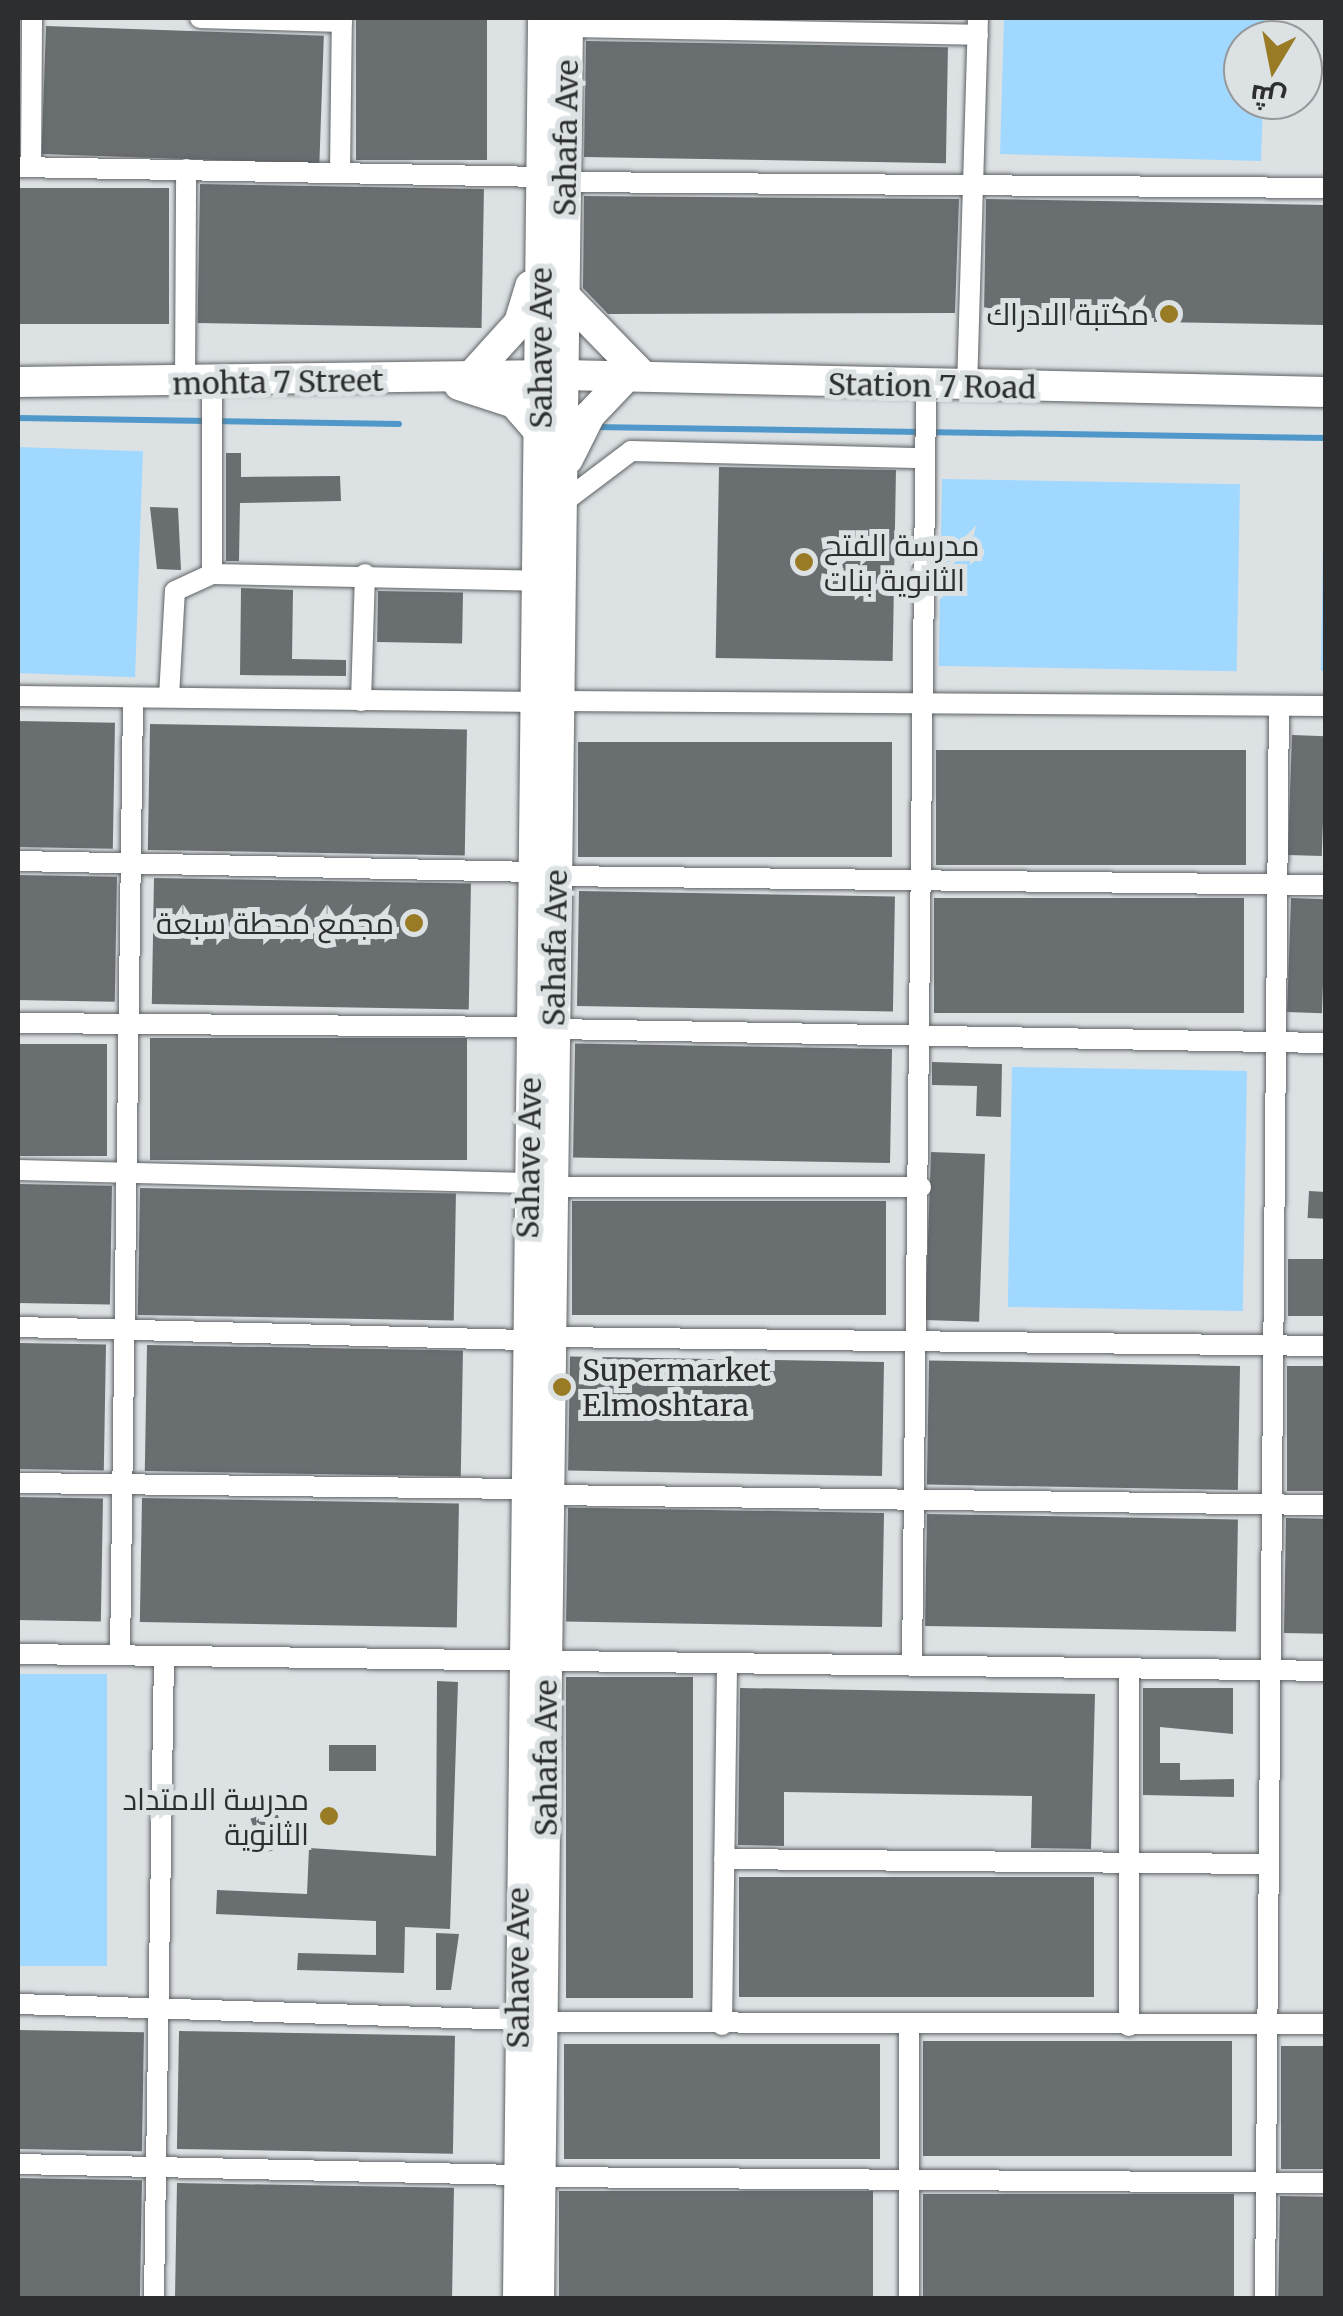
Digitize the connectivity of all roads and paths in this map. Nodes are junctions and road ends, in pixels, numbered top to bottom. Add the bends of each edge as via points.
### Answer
1 (32, 18) edge
2 (200, 18) edge
3 (342, 20) edge
4 (560, 21) edge
5 (978, 26) edge
6 (24, 167) edge
7 (186, 169) junction
8 (340, 172) junction
9 (553, 180) junction
10 (969, 184) junction
11 (1326, 188) edge
12 (540, 214) junction
13 (564, 294) junction
14 (551, 375) junction
15 (471, 376) junction
16 (635, 376) junction
17 (432, 377) junction
18 (18, 382) edge
19 (198, 384) junction
20 (926, 387) junction
21 (968, 388) junction
22 (1326, 392) edge
23 (541, 434) junction
24 (925, 458) junction
25 (564, 466) junction
26 (565, 500) junction
27 (540, 524) junction
28 (212, 574) junction
29 (365, 574) junction
30 (539, 581) junction
31 (18, 696) edge
32 (169, 697) junction
33 (132, 698) junction
34 (361, 701) junction
35 (548, 701) junction
36 (925, 702) junction
37 (1279, 706) junction
38 (1326, 706) edge
39 (18, 861) edge
40 (130, 862) junction
41 (544, 874) junction
42 (924, 880) junction
43 (1279, 885) junction
44 (1326, 885) edge
45 (18, 1023) edge
46 (128, 1026) junction
47 (543, 1028) junction
48 (922, 1034) junction
49 (1274, 1042) junction
50 (1326, 1043) edge
51 (18, 1170) edge
52 (126, 1172) junction
53 (539, 1185) junction
54 (921, 1187) junction
55 (18, 1327) edge
56 (124, 1328) junction
57 (537, 1339) junction
58 (920, 1341) junction
59 (1276, 1345) junction
60 (1326, 1346) edge
61 (18, 1482) edge
62 (122, 1483) junction
63 (536, 1492) junction
64 (917, 1498) junction
65 (1274, 1505) junction
66 (1326, 1505) edge
67 (18, 1654) edge
68 (120, 1655) junction
69 (164, 1656) junction
70 (533, 1661) junction
71 (727, 1665) junction
72 (912, 1666) junction
73 (1272, 1669) junction
74 (1129, 1670) junction
75 (1326, 1671) edge
76 (724, 1859) junction
77 (1128, 1864) junction
78 (1269, 1864) junction
79 (18, 2004) edge
80 (159, 2006) junction
81 (531, 2021) junction
82 (1267, 2023) junction
83 (722, 2024) junction
84 (1326, 2024) edge
85 (1129, 2026) junction
86 (910, 2028) junction
87 (18, 2164) edge
88 (158, 2167) junction
89 (531, 2176) junction
90 (908, 2180) junction
91 (1266, 2182) junction
92 (1326, 2183) edge
93 (154, 2298) edge
94 (518, 2298) edge
95 (540, 2298) edge
96 (908, 2298) edge
97 (1265, 2298) edge

1 - 6 street
2 - 3 street
3 - 8 street
4 - 5 street
4 - 9 main road, Sahave Ave
5 - 10 street
6 - 7 street
7 - 8 street
7 - 19 street
8 - 9 street
9 - 10 street
9 - 12 main road, Sahave Ave
9 - 13 main road, Sahafa Ave
10 - 11 street
10 - 21 street
12 - 14 main road, Sahave Ave
12 - 15 main road via 526,310
13 - 14 main road, Sahafa Ave
13 - 16 main road
14 - 15 main road, mohta 7 Street
14 - 16 main road, Station 7 Road
14 - 23 main road, Sahave Ave
14 - 25 main road, Sahafa Ave
15 - 17 main road, mohta 7 Street
16 - 20 main road, Station 7 Road
16 - 25 main road via 590,415
17 - 19 main road, mohta 7 Street
17 - 23 main road via 514,403
18 - 19 main road, mohta 7 Street
19 - 28 street
20 - 21 main road, Station 7 Road
20 - 24 street
21 - 22 main road, Station 7 Road
23 - 27 main road, Sahave Ave
24 - 26 street via 631,451
24 - 36 street
25 - 26 main road, Sahafa Ave
26 - 27 street
26 - 35 main road, Sahafa Ave
27 - 30 main road, Sahave Ave
28 - 29 street
28 - 32 street via 175,591
29 - 30 street
29 - 34 street
30 - 35 main road, Sahave Ave
31 - 33 street
32 - 33 street
32 - 34 street
33 - 40 street
34 - 35 street
35 - 36 street
35 - 41 main road, Sahave Ave
36 - 37 street
36 - 42 street
37 - 38 street
37 - 43 street
39 - 40 street
40 - 41 street
40 - 46 street
41 - 42 street
41 - 47 main road, Sahave Ave
42 - 43 street
42 - 48 street
43 - 44 street
43 - 49 street
45 - 46 street
46 - 47 street
46 - 52 street
47 - 48 street
47 - 53 main road, Sahave Ave
48 - 49 street
48 - 54 street
49 - 50 street
49 - 59 street
51 - 52 street
52 - 53 street
52 - 56 street
53 - 54 street
53 - 57 main road, Sahave Ave
54 - 58 street
55 - 56 street
56 - 57 street
56 - 62 street
57 - 58 street
57 - 63 main road, Sahave Ave
58 - 59 street
58 - 64 street
59 - 60 street
59 - 65 street
61 - 62 street
62 - 63 street
62 - 68 street
63 - 64 street
63 - 70 main road, Sahave Ave
64 - 65 street
64 - 72 street
65 - 66 street
65 - 73 street
67 - 68 street
68 - 69 street
69 - 70 street
69 - 80 street
70 - 71 street
70 - 81 main road, Sahave Ave
71 - 72 street
71 - 76 street
72 - 74 street
73 - 74 street
73 - 75 street
73 - 78 street
74 - 77 street
76 - 77 street
76 - 83 street
77 - 78 street
77 - 85 street
78 - 82 street
79 - 80 street
80 - 81 street
80 - 88 street
81 - 83 street
81 - 89 main road, Sahave Ave
82 - 84 street
82 - 85 street
82 - 91 street
83 - 86 street
85 - 86 street
86 - 90 street
87 - 88 street
88 - 89 street
88 - 93 street
89 - 90 street
89 - 94 main road, Sahave Ave
89 - 95 main road
90 - 91 street
90 - 96 street
91 - 92 street
91 - 97 street

